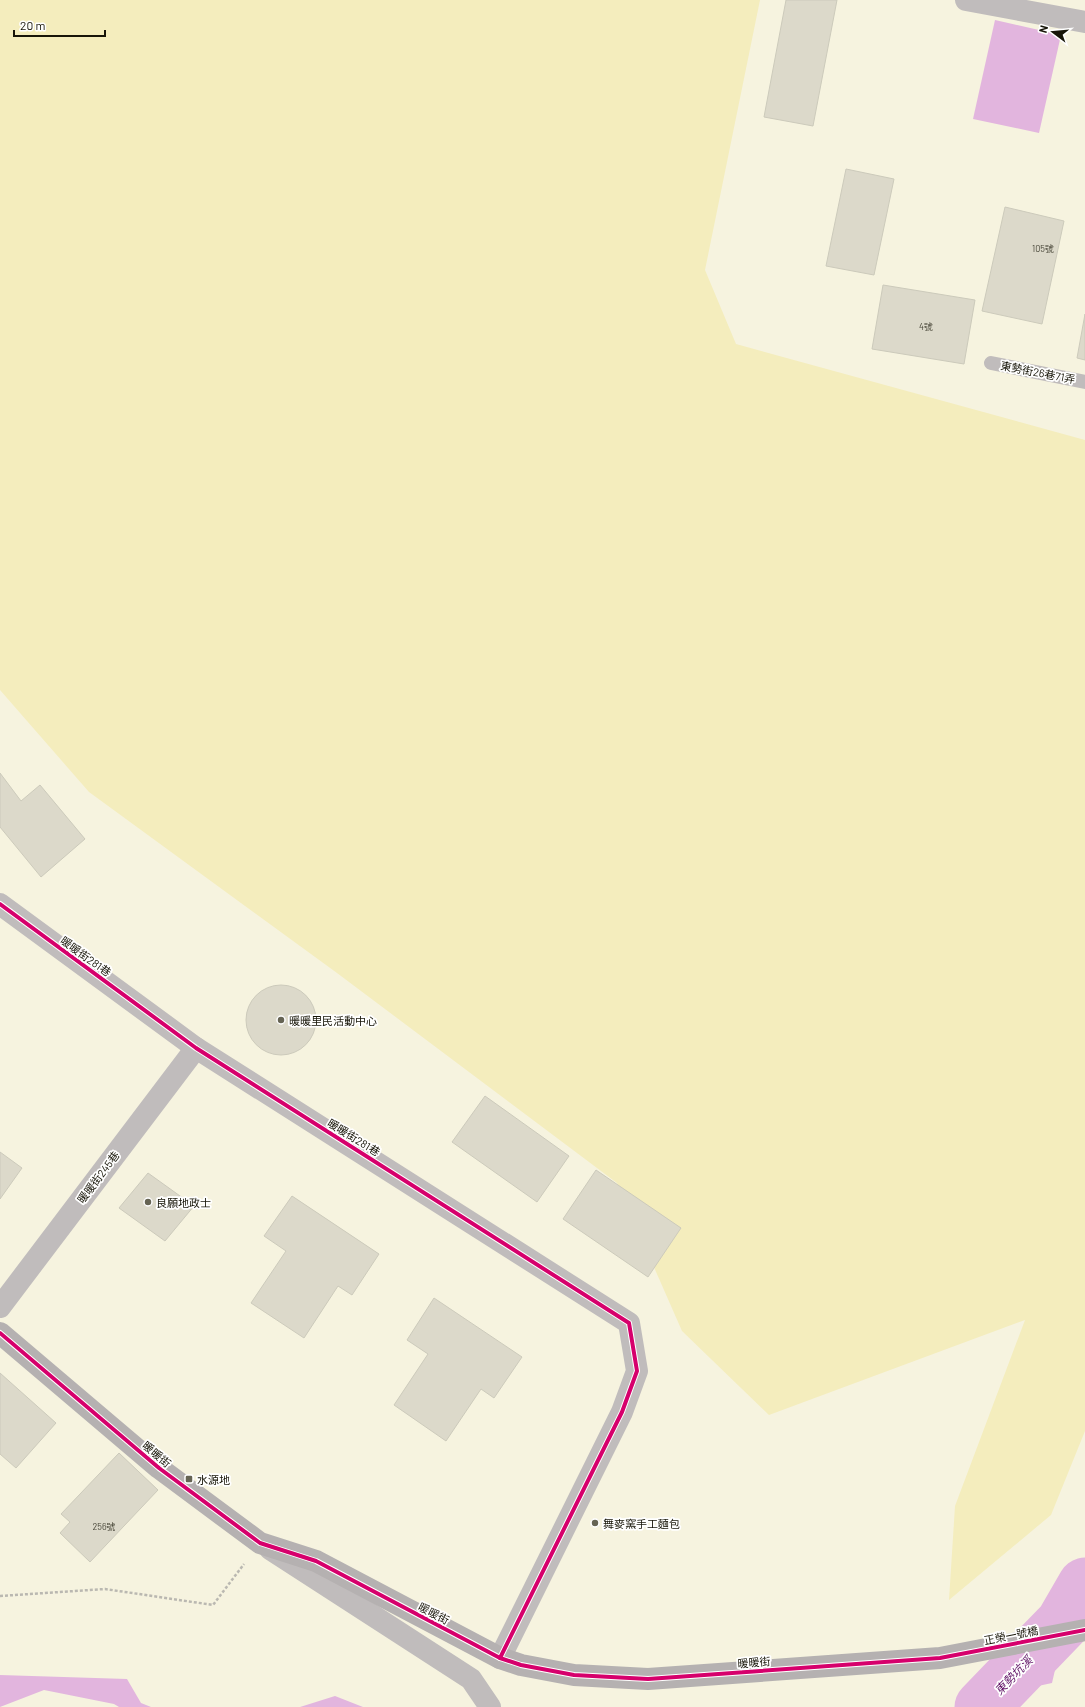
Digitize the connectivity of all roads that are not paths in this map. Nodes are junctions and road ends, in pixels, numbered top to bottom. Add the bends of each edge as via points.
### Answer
1 (966, 0) edge
2 (1085, 22) edge
3 (991, 363) dead end
4 (1085, 382) edge
5 (0, 904) edge
6 (196, 1048) junction
7 (0, 1307) edge
8 (0, 1333) edge
9 (260, 1543) junction
10 (1085, 1630) edge
11 (500, 1658) junction
12 (940, 1658) joint
13 (490, 1707) edge

1 - 2 street
3 - 4 lane, 東勢街26巷71弄
5 - 6 street, 暖暖街281巷
6 - 7 street, 暖暖街245巷
6 - 11 street, 暖暖街281巷 via 629,1323 637,1371 622,1412
8 - 9 street, 暖暖街 via 159,1468
9 - 11 street, 暖暖街 via 316,1561
9 - 13 street via 471,1679
10 - 12 street, 正榮一號橋
11 - 12 street, 暖暖街 via 521,1665 574,1675 648,1679

